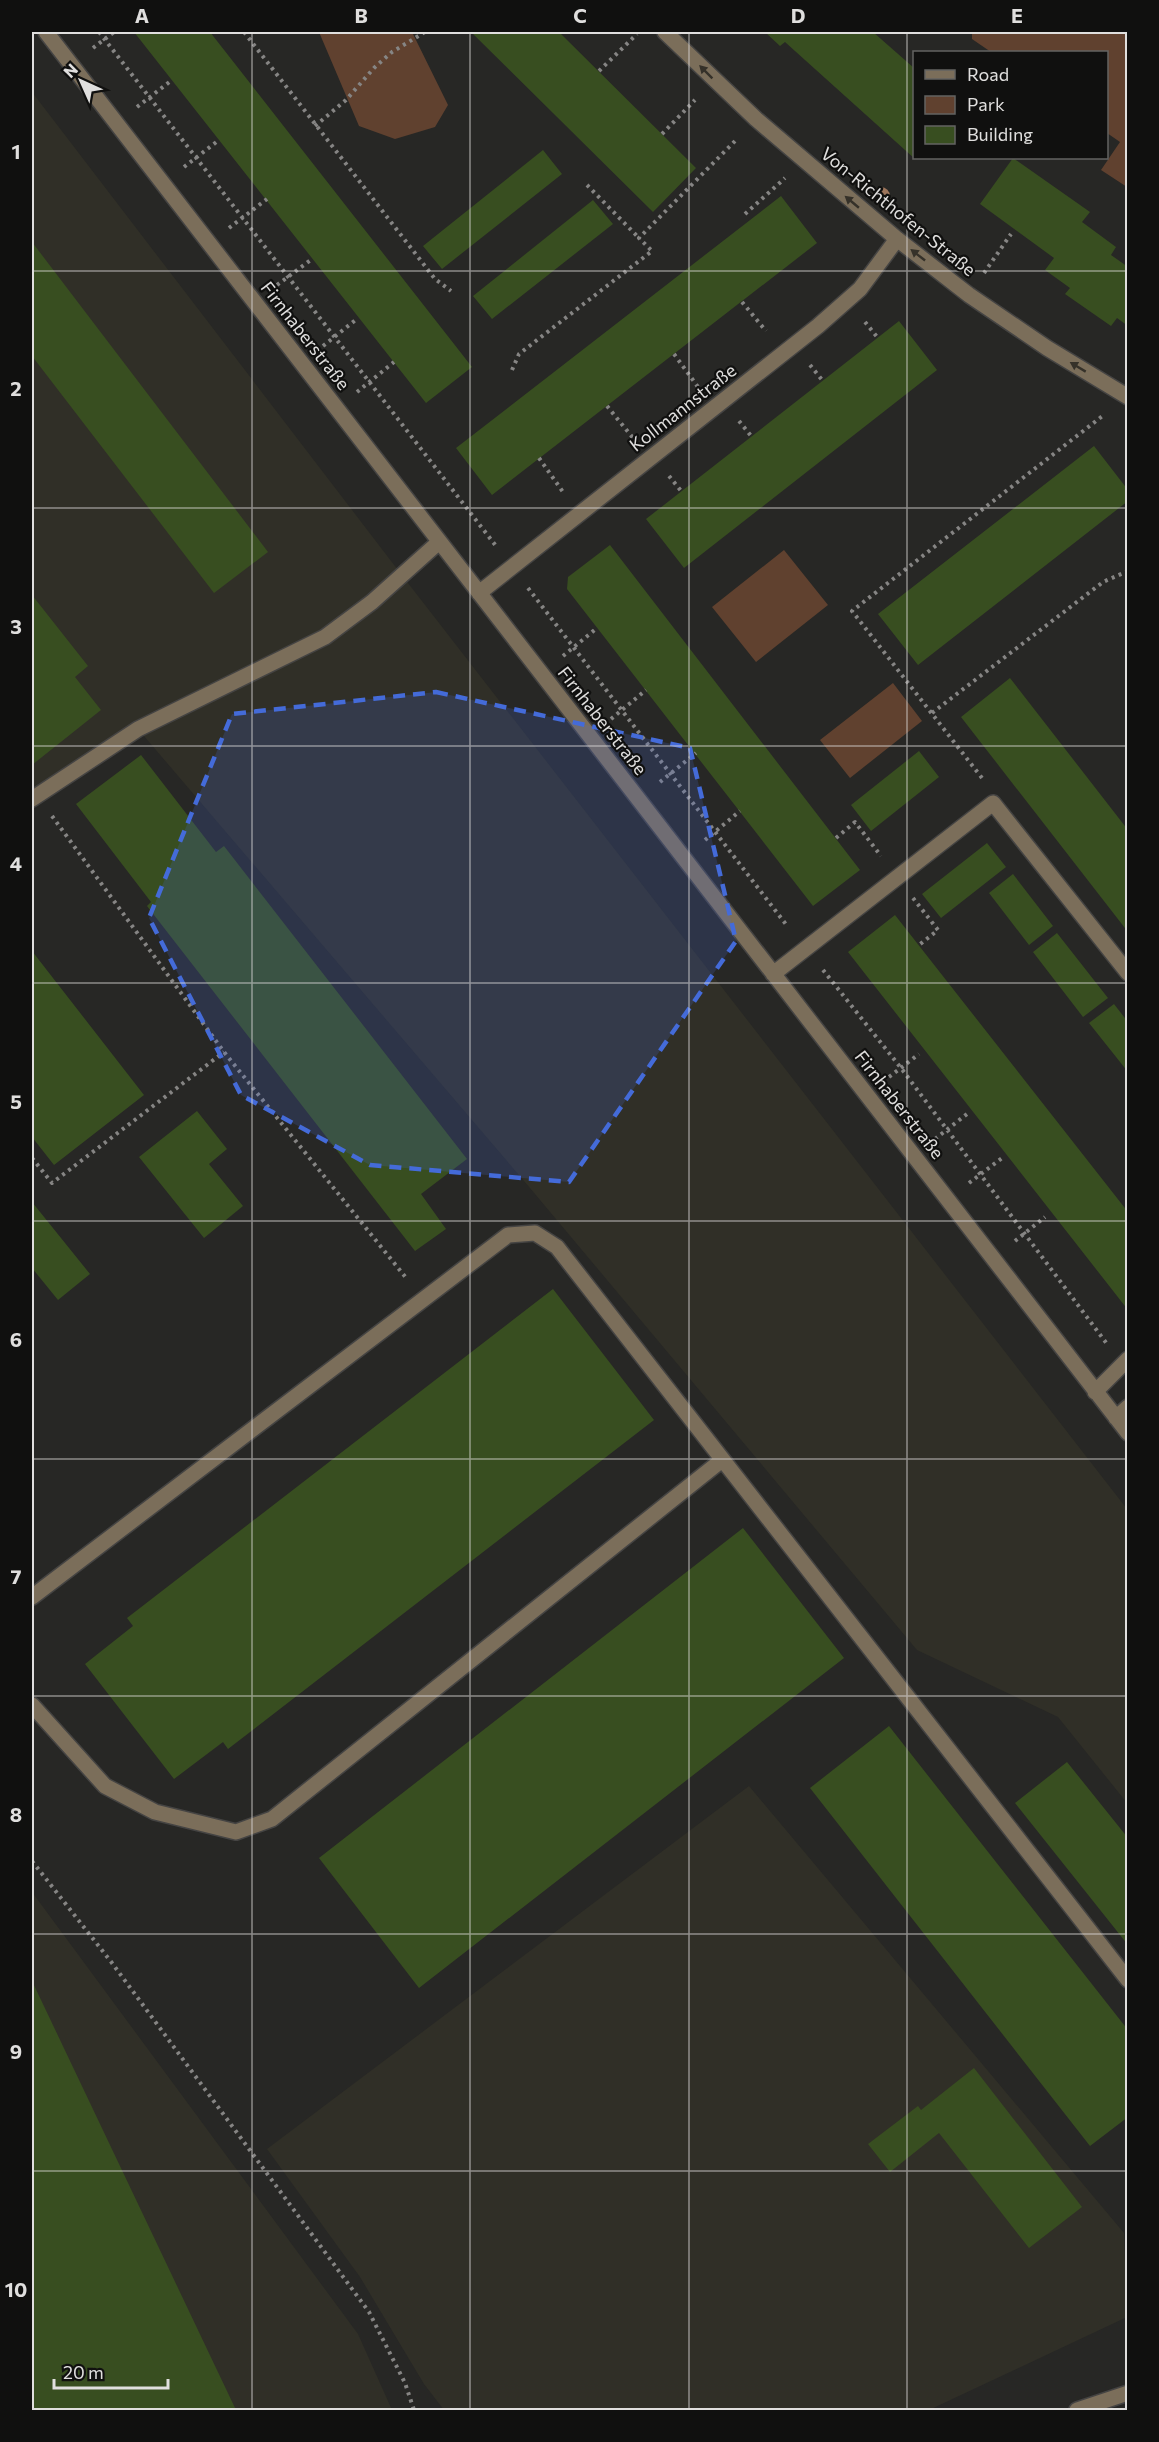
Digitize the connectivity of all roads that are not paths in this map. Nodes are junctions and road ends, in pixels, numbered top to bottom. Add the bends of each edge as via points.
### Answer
1 (46, 32) edge
2 (665, 32) edge
3 (897, 239) junction
4 (1127, 397) edge
5 (439, 542) junction
6 (479, 593) junction
7 (34, 797) edge
8 (1128, 973) edge
9 (773, 974) junction
10 (1125, 1361) edge
11 (1095, 1392) junction
12 (1128, 1407) edge
13 (1116, 1418) junction
14 (1128, 1433) edge
15 (722, 1460) junction
16 (32, 1597) edge
17 (32, 1705) edge
18 (1128, 1980) edge
19 (1128, 2393) edge
20 (1077, 2410) edge

1 - 5 street, Firnhaberstraße
3 -> 2 street, Von-Richthofen-Straße via 803,161
4 -> 3 street, Von-Richthofen-Straße via 969,295
3 - 6 street, Kollmannstraße via 860,289
5 - 6 street, Firnhaberstraße
5 - 7 street via 372,602 325,637 138,729
6 - 9 street, Firnhaberstraße
8 - 9 street via 993,803
9 - 11 street, Firnhaberstraße
10 - 11 street
11 - 13 street, Firnhaberstraße
12 - 13 street
13 - 14 street, Firnhaberstraße
15 - 16 street via 557,1247 535,1233 508,1235
15 - 17 street via 272,1820 236,1832 155,1812 105,1786
15 - 18 street
19 - 20 street

